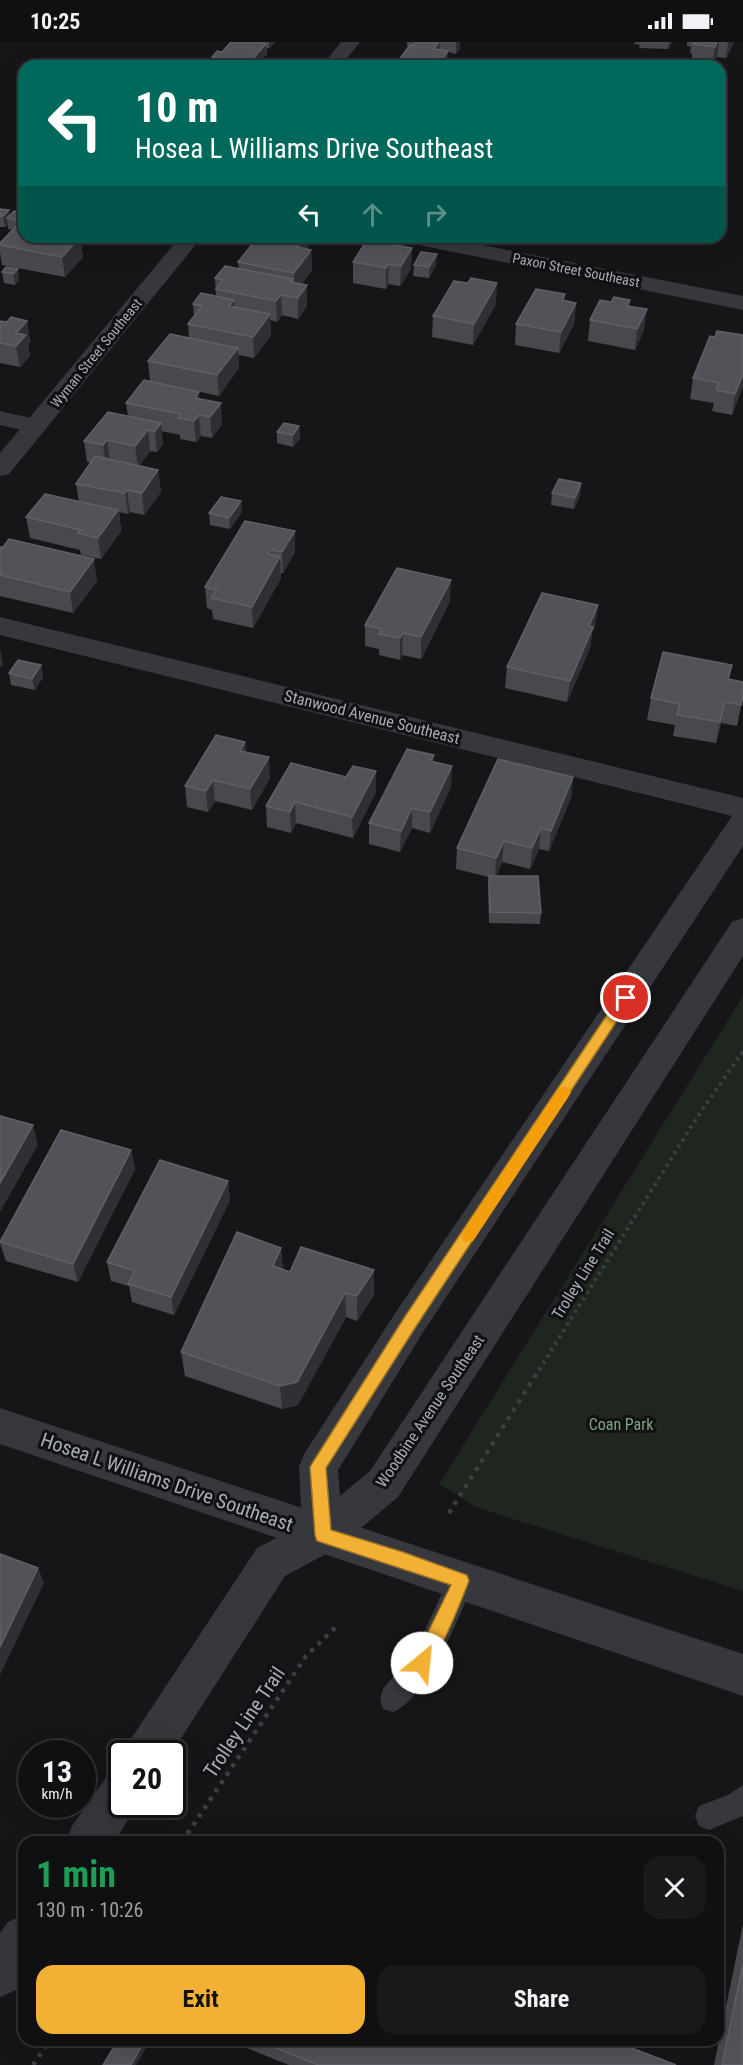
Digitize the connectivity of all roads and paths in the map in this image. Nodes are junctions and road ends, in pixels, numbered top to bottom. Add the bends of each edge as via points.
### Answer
1 (351, 42) edge
2 (336, 60) edge
3 (186, 243) edge
4 (440, 243) edge
5 (743, 303) edge
6 (0, 418) edge
7 (36, 426) junction
8 (0, 469) edge
9 (0, 626) edge
10 (743, 808) edge
11 (743, 823) edge
12 (743, 930) edge
13 (743, 1051) edge
14 (0, 1426) edge
15 (449, 1513) dead end
16 (323, 1535) junction
17 (461, 1581) junction
18 (338, 1625) dead end
19 (743, 1675) edge
20 (393, 1699) dead end
21 (155, 1740) edge
22 (743, 1799) edge
23 (108, 1812) edge
24 (709, 1816) dead end
25 (92, 1836) edge
26 (186, 1836) edge
27 (18, 1947) edge
28 (0, 1974) edge
29 (46, 2046) edge
30 (33, 2065) edge

1 - 2 street
3 - 7 street, Wyman Street Southeast
4 - 5 street, Paxon Street Southeast
6 - 7 street
7 - 8 street, Wyman Street Southeast
9 - 10 street, Stanwood Avenue Southeast
11 - 16 street via 409,1323 318,1467
12 - 16 street, Woodbine Avenue Southeast via 384,1484
13 - 15 path, Trolley Line Trail via 696,1119
14 - 16 street, Hosea L Williams Drive Southeast
16 - 17 street, Hosea L Williams Drive Southeast
16 - 21 street, Woodbine Avenue Southeast via 271,1562
17 - 19 street, Hosea L Williams Drive Southeast
17 - 20 lane via 426,1656
18 - 26 path, Trolley Line Trail via 306,1656
22 - 24 lane
23 - 25 street
27 - 28 street
29 - 30 path

